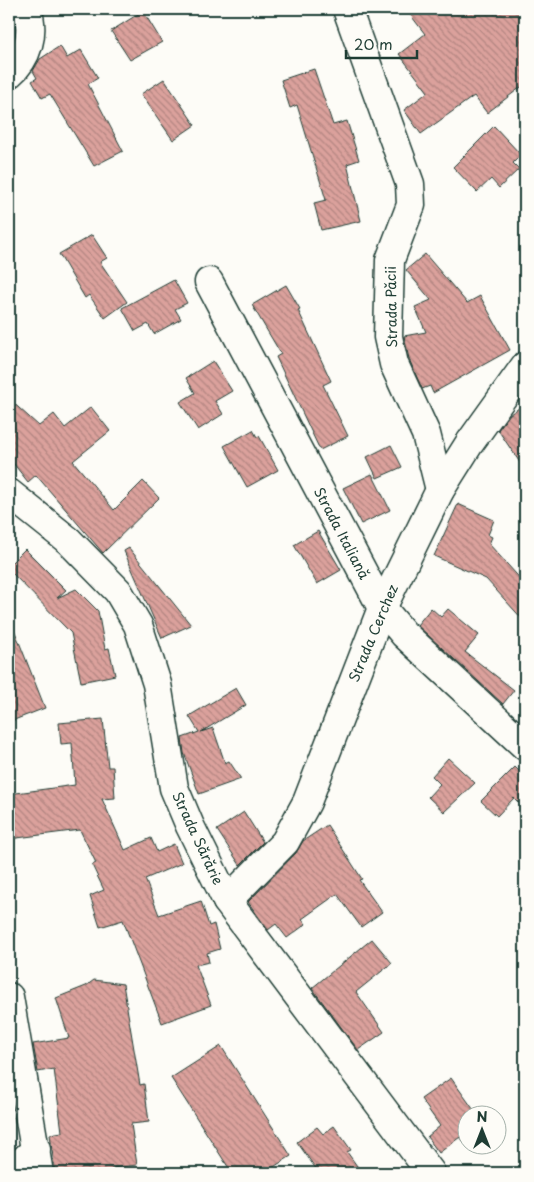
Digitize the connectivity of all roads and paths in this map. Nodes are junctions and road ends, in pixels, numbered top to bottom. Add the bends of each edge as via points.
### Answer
1 (27, 9) edge
2 (347, 9) edge
3 (9, 74) edge
4 (209, 282) dead end
5 (525, 366) edge
6 (440, 490) junction
7 (9, 493) edge
8 (382, 608) junction
9 (525, 746) edge
10 (227, 901) junction
11 (9, 997) edge
12 (38, 1161) edge
13 (10, 1173) edge
14 (431, 1173) edge

1 - 3 street via 30,17 28,49
2 - 6 street, Strada Păcii via 410,184 411,205 390,260 388,337 394,364 426,434
4 - 8 street, Strada Italiană
5 - 6 street, Strada Cerchez
6 - 8 street, Strada Cerchez
7 - 10 street, Strada Sărărie via 91,562 118,591 138,625 157,684 174,788
8 - 9 street, Strada Italiană via 404,634
8 - 10 street, Strada Cerchez via 307,802 285,842
10 - 14 street, Strada Sărărie
11 - 12 street
12 - 13 street

